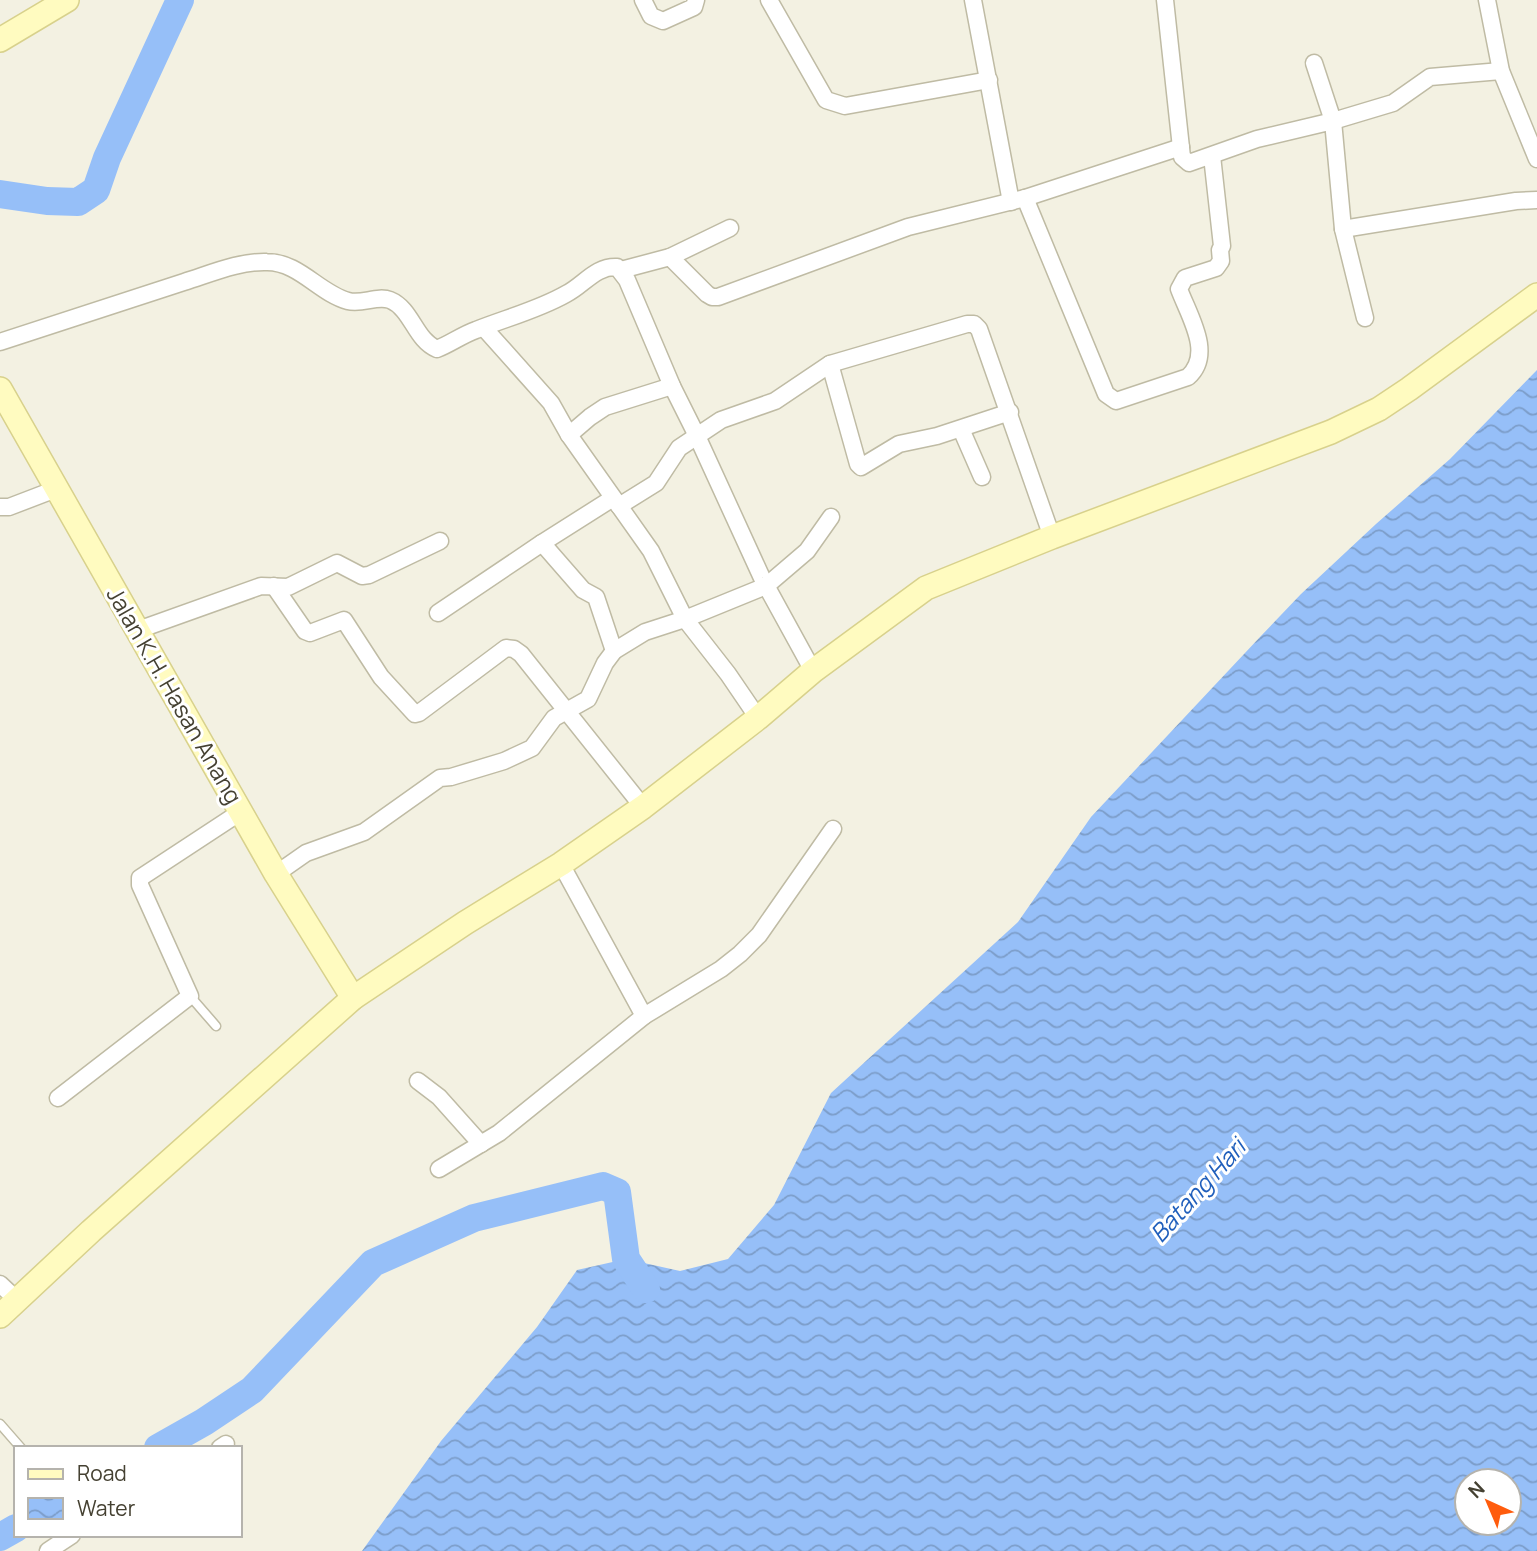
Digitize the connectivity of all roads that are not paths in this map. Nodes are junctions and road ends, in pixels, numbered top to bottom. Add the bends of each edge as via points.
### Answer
1 (67, 0) edge
2 (643, 0) edge
3 (696, 0) edge
4 (769, 0) edge
5 (974, 0) edge
6 (1165, 0) edge
7 (1487, 0) edge
8 (0, 40) edge
9 (1314, 63) dead end
10 (1501, 71) junction
11 (989, 80) junction
12 (1334, 121) junction
13 (1181, 147) junction
14 (1212, 156) junction
15 (1537, 159) edge
16 (1018, 200) junction
17 (1537, 200) edge
18 (730, 228) dead end
19 (1343, 229) junction
20 (670, 257) junction
21 (621, 270) junction
22 (1537, 295) edge
23 (1364, 318) dead end
24 (484, 328) junction
25 (0, 342) edge
26 (830, 364) junction
27 (672, 386) junction
28 (0, 389) edge
29 (1010, 412) junction
30 (961, 429) junction
31 (569, 435) junction
32 (698, 436) junction
33 (982, 477) dead end
34 (56, 489) junction
35 (616, 502) junction
36 (0, 507) edge
37 (831, 517) dead end
38 (1052, 537) junction
39 (440, 541) dead end
40 (542, 543) junction
41 (274, 586) junction
42 (766, 586) junction
43 (438, 613) dead end
44 (685, 619) junction
45 (138, 630) junction
46 (614, 651) junction
47 (813, 671) junction
48 (565, 712) junction
49 (758, 718) junction
50 (643, 807) junction
51 (242, 811) junction
52 (833, 829) dead end
53 (561, 864) junction
54 (276, 874) junction
55 (190, 996) junction
56 (353, 998) junction
57 (644, 1016) junction
58 (216, 1026) dead end
59 (418, 1081) dead end
60 (58, 1098) dead end
61 (481, 1144) junction
62 (439, 1169) dead end
63 (8, 1292) edge
64 (0, 1317) edge
65 (0, 1424) edge
66 (19, 1446) edge
67 (69, 1537) edge
68 (48, 1551) edge

1 - 8 street
2 - 3 street via 651,16 663,21 694,7
4 - 11 street via 826,100 836,105
5 - 11 street
6 - 13 street
7 - 10 street
9 - 12 street
10 - 12 street via 1430,77 1393,103
10 - 15 street
11 - 16 street
12 - 14 street via 1257,139
12 - 19 street
13 - 14 street via 1182,157 1189,163
13 - 16 street
14 - 16 street via 1221,261 1216,268 1185,278 1179,289 1201,347 1200,362 1188,377 1116,401 1106,394
16 - 20 street via 908,228 712,298
17 - 19 street
18 - 20 street
19 - 23 street
20 - 21 street
21 - 24 street via 606,267 567,294
21 - 27 street
22 - 38 street via 1379,409 1331,432
24 - 25 street via 437,349 427,345 395,303 387,299 349,302 285,265 267,261 226,269
24 - 31 street via 551,402
26 - 29 street via 974,324
26 - 30 street via 862,467 899,444
26 - 32 street via 775,401 721,420
27 - 31 street via 605,407
27 - 32 street
28 - 34 street, Jalan K.H. Hasan Anang
29 - 30 street
29 - 38 street
30 - 33 street
31 - 35 street
32 - 35 street via 673,454 656,483
32 - 42 street
34 - 36 street
34 - 45 street, Jalan K.H. Hasan Anang
35 - 40 street
35 - 44 street via 651,551
37 - 42 street via 807,551
38 - 47 street via 926,588
39 - 41 street via 369,576 337,563 288,587
40 - 43 street
40 - 46 street via 583,590 596,597
41 - 45 street via 261,586
41 - 48 street via 305,631 344,620 381,677 415,713 506,648 521,654
42 - 44 street
42 - 47 street
44 - 46 street via 645,632
44 - 49 street
45 - 51 street, Jalan K.H. Hasan Anang
46 - 48 street via 588,699
47 - 49 street
48 - 50 street
48 - 54 street via 554,718 532,748 513,758 440,778 364,832 306,853
49 - 50 street
50 - 53 street
51 - 54 street, Jalan K.H. Hasan Anang
51 - 55 street via 140,878
52 - 57 street via 759,935 740,954
53 - 56 street
53 - 57 street
54 - 56 street, Jalan K.H. Hasan Anang
55 - 58 lane
55 - 60 street
56 - 63 street
57 - 61 street
59 - 61 street via 439,1097
61 - 62 street
63 - 64 street
65 - 66 lane
67 - 68 street

